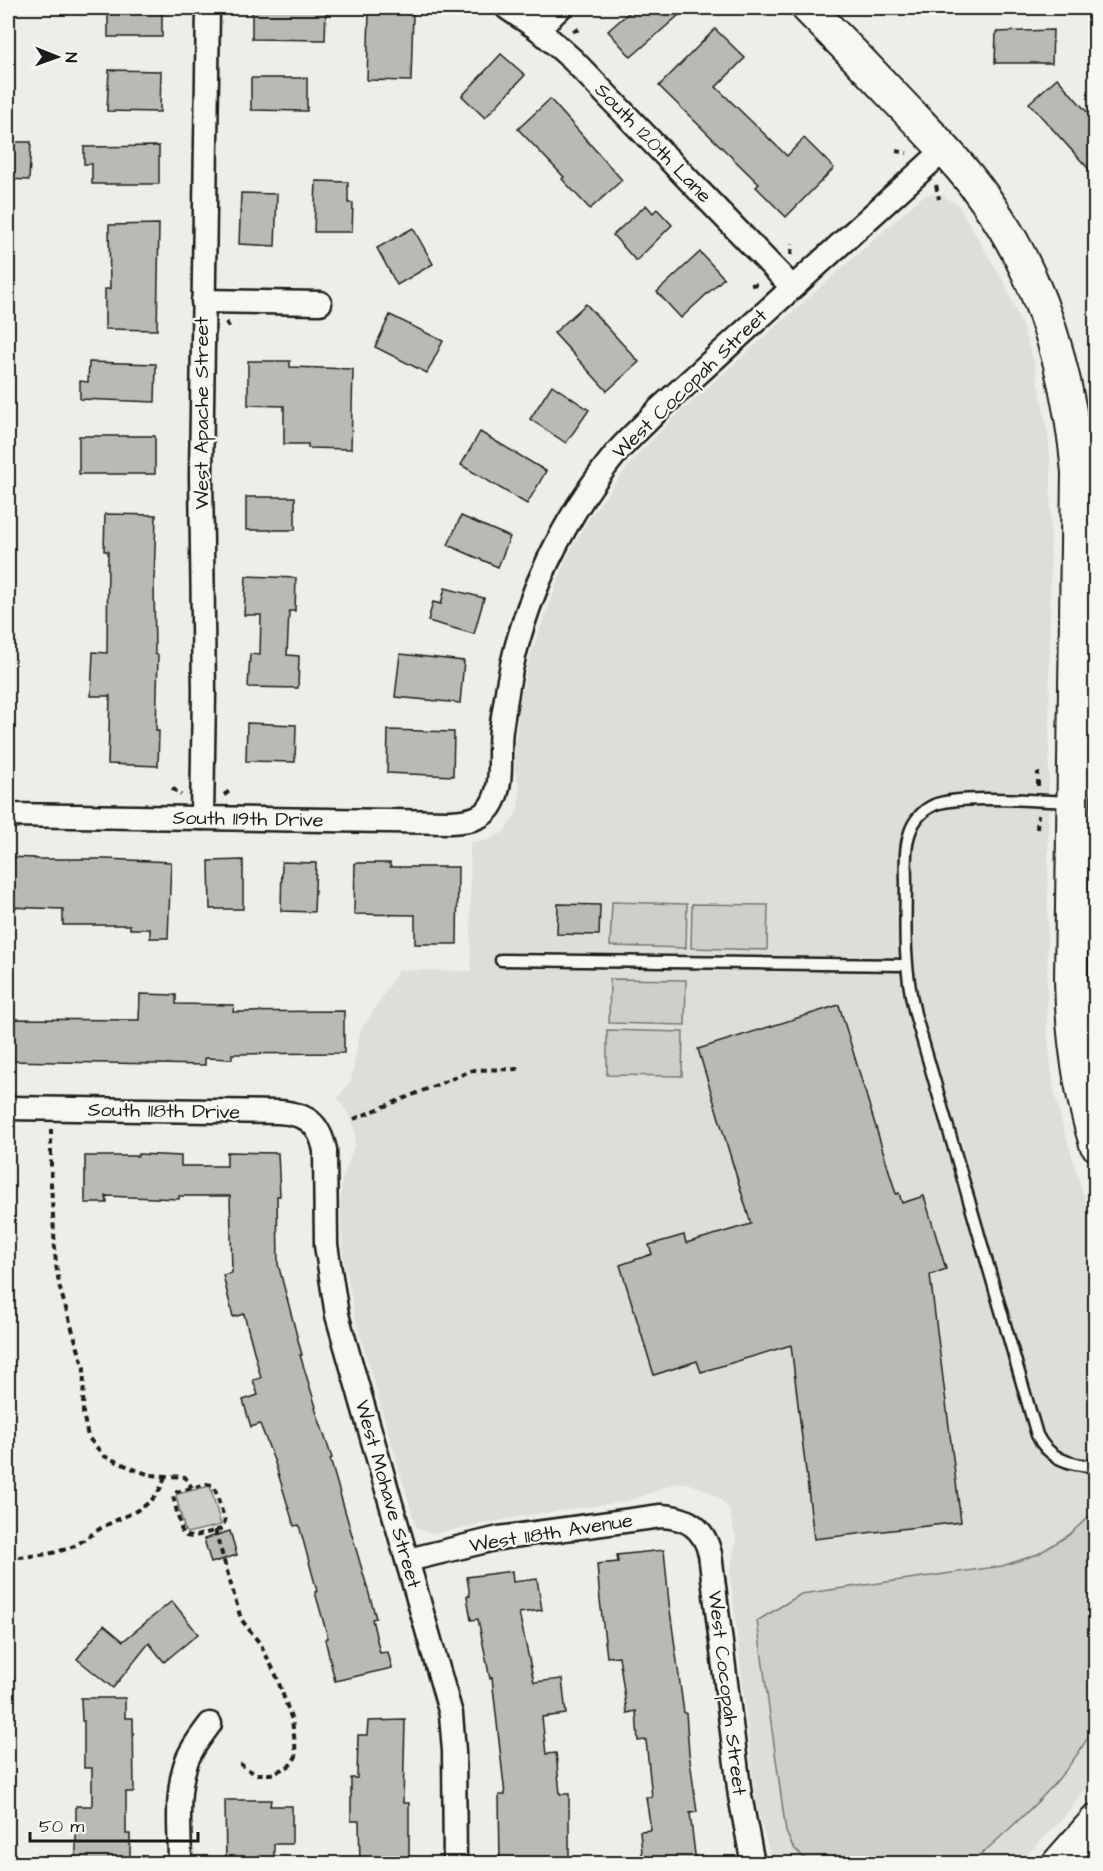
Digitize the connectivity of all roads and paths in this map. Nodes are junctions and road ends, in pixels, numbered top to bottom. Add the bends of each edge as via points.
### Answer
1 (208, 8) edge
2 (507, 8) edge
3 (560, 8) edge
4 (808, 8) edge
5 (538, 29) junction
6 (945, 149) junction
7 (792, 287) junction
8 (203, 301) junction
9 (320, 303) dead end
10 (1087, 472) edge
11 (1073, 802) junction
12 (486, 812) joint
13 (8, 815) edge
14 (202, 818) junction
15 (501, 960) dead end
16 (906, 965) junction
17 (1083, 979) edge
18 (519, 1069) dead end
19 (8, 1108) edge
20 (354, 1119) dead end
21 (316, 1126) joint
22 (51, 1128) dead end
23 (1095, 1143) edge
24 (1095, 1466) edge
25 (165, 1476) junction
26 (192, 1488) junction
27 (695, 1525) joint
28 (215, 1530) junction
29 (8, 1558) edge
30 (408, 1560) junction
31 (210, 1724) dead end
32 (240, 1764) dead end
33 (1093, 1831) edge
34 (180, 1863) edge
35 (455, 1863) edge
36 (753, 1863) edge
37 (1058, 1863) edge

1 - 8 street, West Apache Street
2 - 5 street, South 120th Lane
3 - 5 street
4 - 6 street
5 - 7 street, South 120th Lane via 573,60
6 - 7 street, West Cocopah Street
6 - 10 street via 1002,225 1044,311 1064,375 1075,442
7 - 12 street, West Cocopah Street via 619,450 573,516 544,571 519,639 501,729 497,790
8 - 9 street
8 - 14 street, West Apache Street
10 - 11 street
11 - 16 lane via 945,801 916,819 906,857
11 - 17 street
12 - 14 street, South 119th Drive via 451,822
13 - 14 street, South 119th Drive
15 - 16 lane
16 - 24 lane via 915,1014 1037,1435 1051,1455
17 - 23 street via 1075,1049
18 - 20 path via 473,1070
19 - 21 street, South 118th Drive via 279,1112 305,1117
21 - 30 street, West Mohave Street via 326,1150 326,1245 337,1316
22 - 25 path via 56,1265 84,1368 85,1429 104,1456 143,1473
25 - 26 path via 185,1478
25 - 29 path via 142,1508 102,1527 80,1543 52,1553
26 - 28 path via 214,1486 225,1521 223,1527
26 - 28 path via 173,1496 182,1532 192,1537
27 - 30 street, West 118th Avenue via 672,1516 650,1518 499,1538
27 - 36 street, West Cocopah Street via 708,1543 710,1554 740,1796
28 - 32 path via 241,1619 261,1645 276,1676 292,1720 295,1744 293,1762 271,1774 255,1774
30 - 35 street, West Mohave Street via 451,1714
31 - 34 street via 187,1760 182,1782
33 - 37 street

